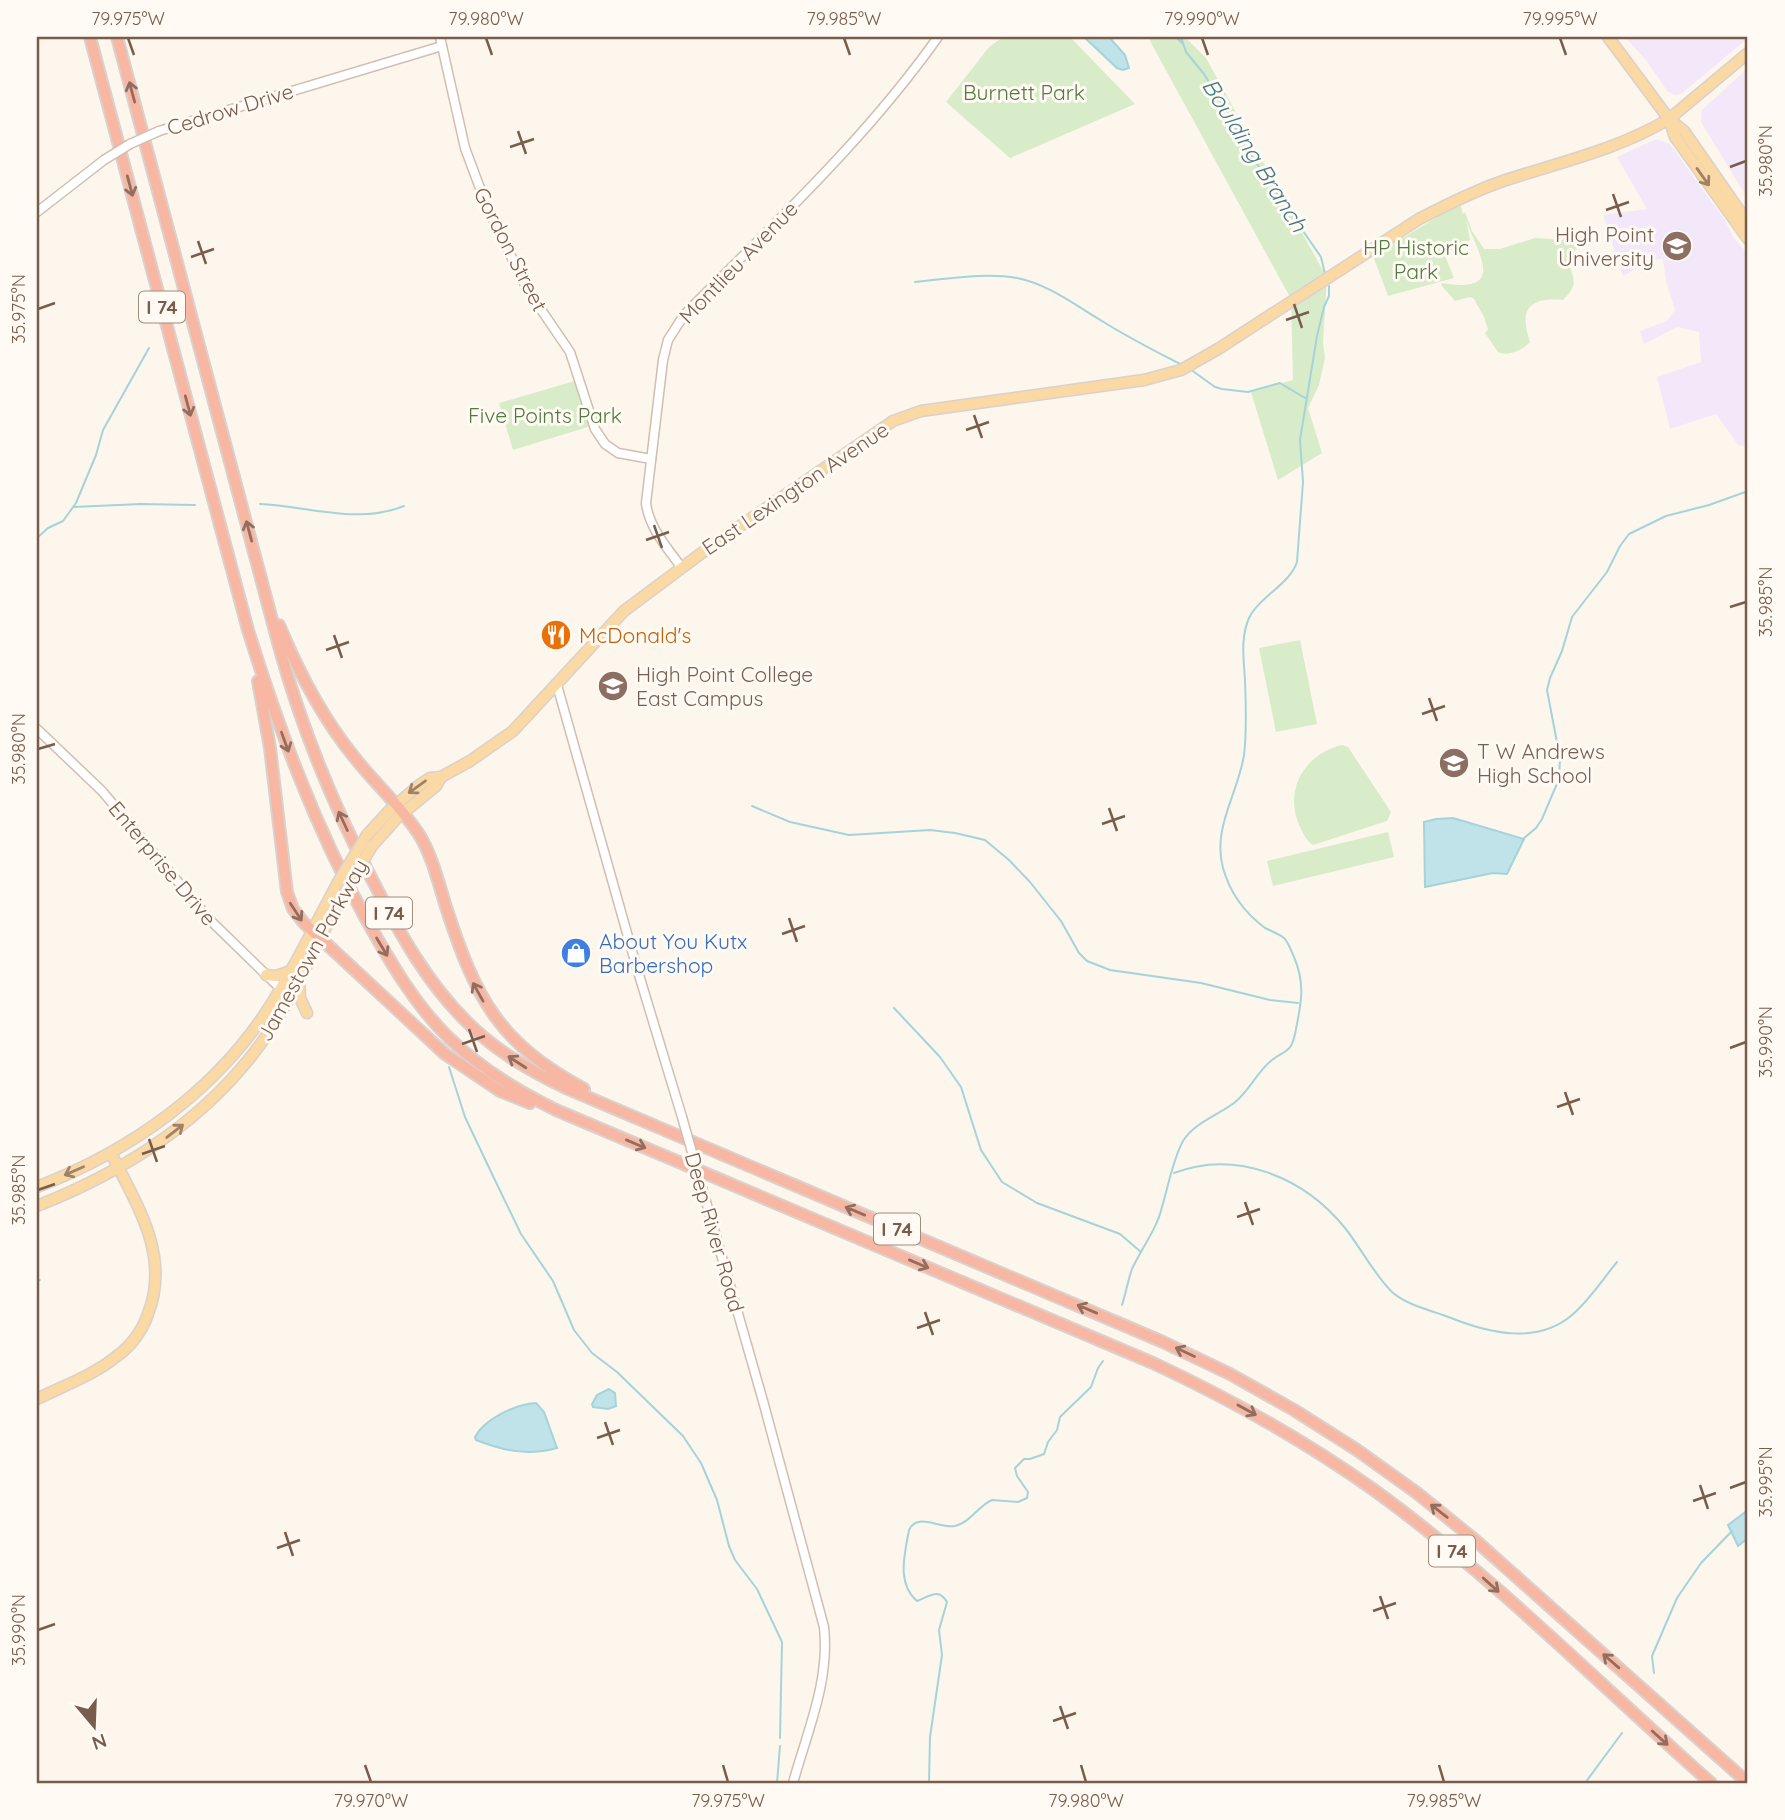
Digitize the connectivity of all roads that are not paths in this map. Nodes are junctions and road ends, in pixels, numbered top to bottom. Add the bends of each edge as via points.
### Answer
1 (90, 37) edge
2 (117, 37) edge
3 (938, 37) edge
4 (1608, 37) edge
5 (441, 41) edge
6 (1748, 53) edge
7 (1669, 118) junction
8 (37, 212) edge
9 (1748, 223) edge
10 (1748, 239) edge
11 (651, 459) junction
12 (681, 567) junction
13 (267, 597) junction
14 (248, 630) junction
15 (557, 685) junction
16 (37, 729) edge
17 (400, 808) junction
18 (316, 935) junction
19 (291, 971) junction
20 (265, 975) junction
21 (299, 981) junction
22 (281, 989) junction
23 (289, 997) junction
24 (281, 1013) junction
25 (573, 1117) junction
26 (645, 1122) junction
27 (111, 1153) junction
28 (118, 1169) junction
29 (37, 1187) edge
30 (37, 1206) edge
31 (37, 1399) edge
32 (793, 1783) edge
33 (1709, 1783) edge
34 (1748, 1783) edge

1 -> 14 highway, I 74
13 -> 2 highway, I 74
3 - 11 street, Montlieu Avenue via 861,135 673,328 663,360
4 - 7 main road
5 - 8 street, Cedrow Drive, bridge via 159,131 104,160
5 - 11 street, Gordon Street via 465,148 487,207 527,289 570,352 595,429 618,453
6 - 7 main road, East Lexington Avenue
7 - 9 main road via 1684,131
7 -> 10 main road via 1675,137
7 - 12 main road, East Lexington Avenue via 1622,143 1447,204 1181,370 1144,380 905,415
11 - 12 street, Montlieu Avenue via 648,516
12 - 15 main road, East Lexington Avenue via 624,611
13 - 17 highway via 316,703 355,759
26 -> 13 highway, I 74 via 520,1064 466,1021 433,982 382,899 334,802 287,676
14 -> 18 highway via 269,739 289,899
14 -> 25 highway, I 74 via 313,812 361,910 403,981 437,1025 477,1062 523,1093
15 - 17 main road, Jamestown Parkway via 505,737
15 - 32 street, Deep River Road, bridge via 764,1401 824,1627 823,1675
16 - 20 street, Enterprise Drive via 102,791 186,894
17 - 18 main road, Jamestown Parkway, bridge
17 - 18 main road, Jamestown Parkway, bridge via 367,835 351,858
26 -> 17 highway via 547,1068 497,1021 468,972 428,851
18 - 19 main road, Jamestown Parkway
18 - 21 main road, Jamestown Parkway
18 - 25 highway via 464,1068 514,1097
19 - 20 main road
19 - 22 main road, Jamestown Parkway
20 - 22 street, Enterprise Drive
21 - 23 main road, Jamestown Parkway
21 - 24 main road via 307,1013 294,1009
22 - 23 street, Enterprise Drive
22 - 27 main road, Jamestown Parkway via 249,1036 212,1077 158,1123
23 - 24 main road, Jamestown Parkway
28 -> 24 main road, Jamestown Parkway via 209,1101 249,1058
25 -> 33 highway, I 74 via 1153,1363 1282,1430 1373,1490 1450,1550
34 -> 26 highway, I 74 via 1446,1516 1294,1410 1157,1339
27 - 28 main road
27 -> 29 main road, Jamestown Parkway
28 - 30 main road, Jamestown Parkway
28 - 31 main road via 153,1242 152,1305 136,1337 116,1357

